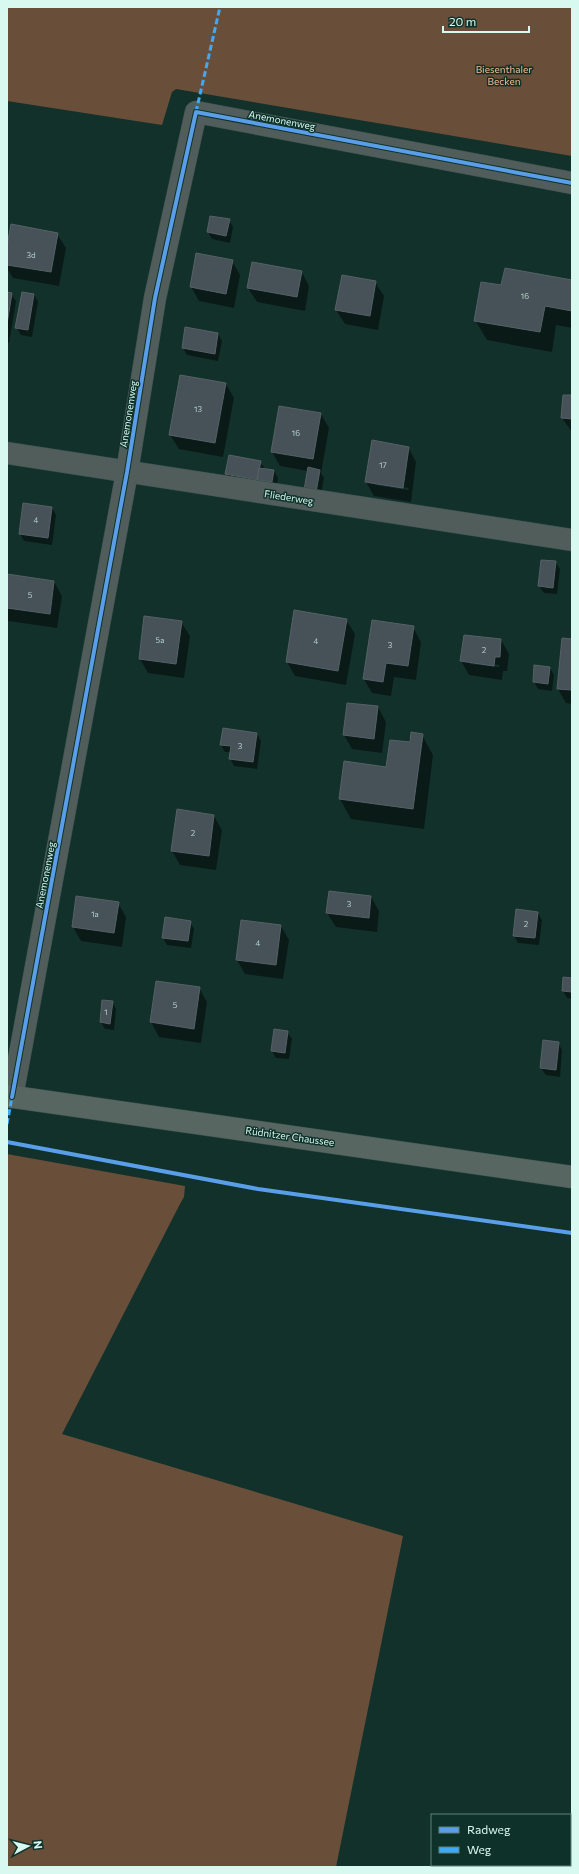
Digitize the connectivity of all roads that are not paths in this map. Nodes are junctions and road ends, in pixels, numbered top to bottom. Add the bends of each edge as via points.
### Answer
1 (572, 183) edge
2 (7, 453) edge
3 (127, 472) junction
4 (572, 540) edge
5 (9, 1096) edge
6 (572, 1177) edge

1 - 3 street, Anemonenweg via 196,112 155,298
2 - 3 street, Fliederweg
3 - 4 street, Fliederweg
3 - 5 street, Anemonenweg
5 - 6 main road, Rüdnitzer Chaussee

